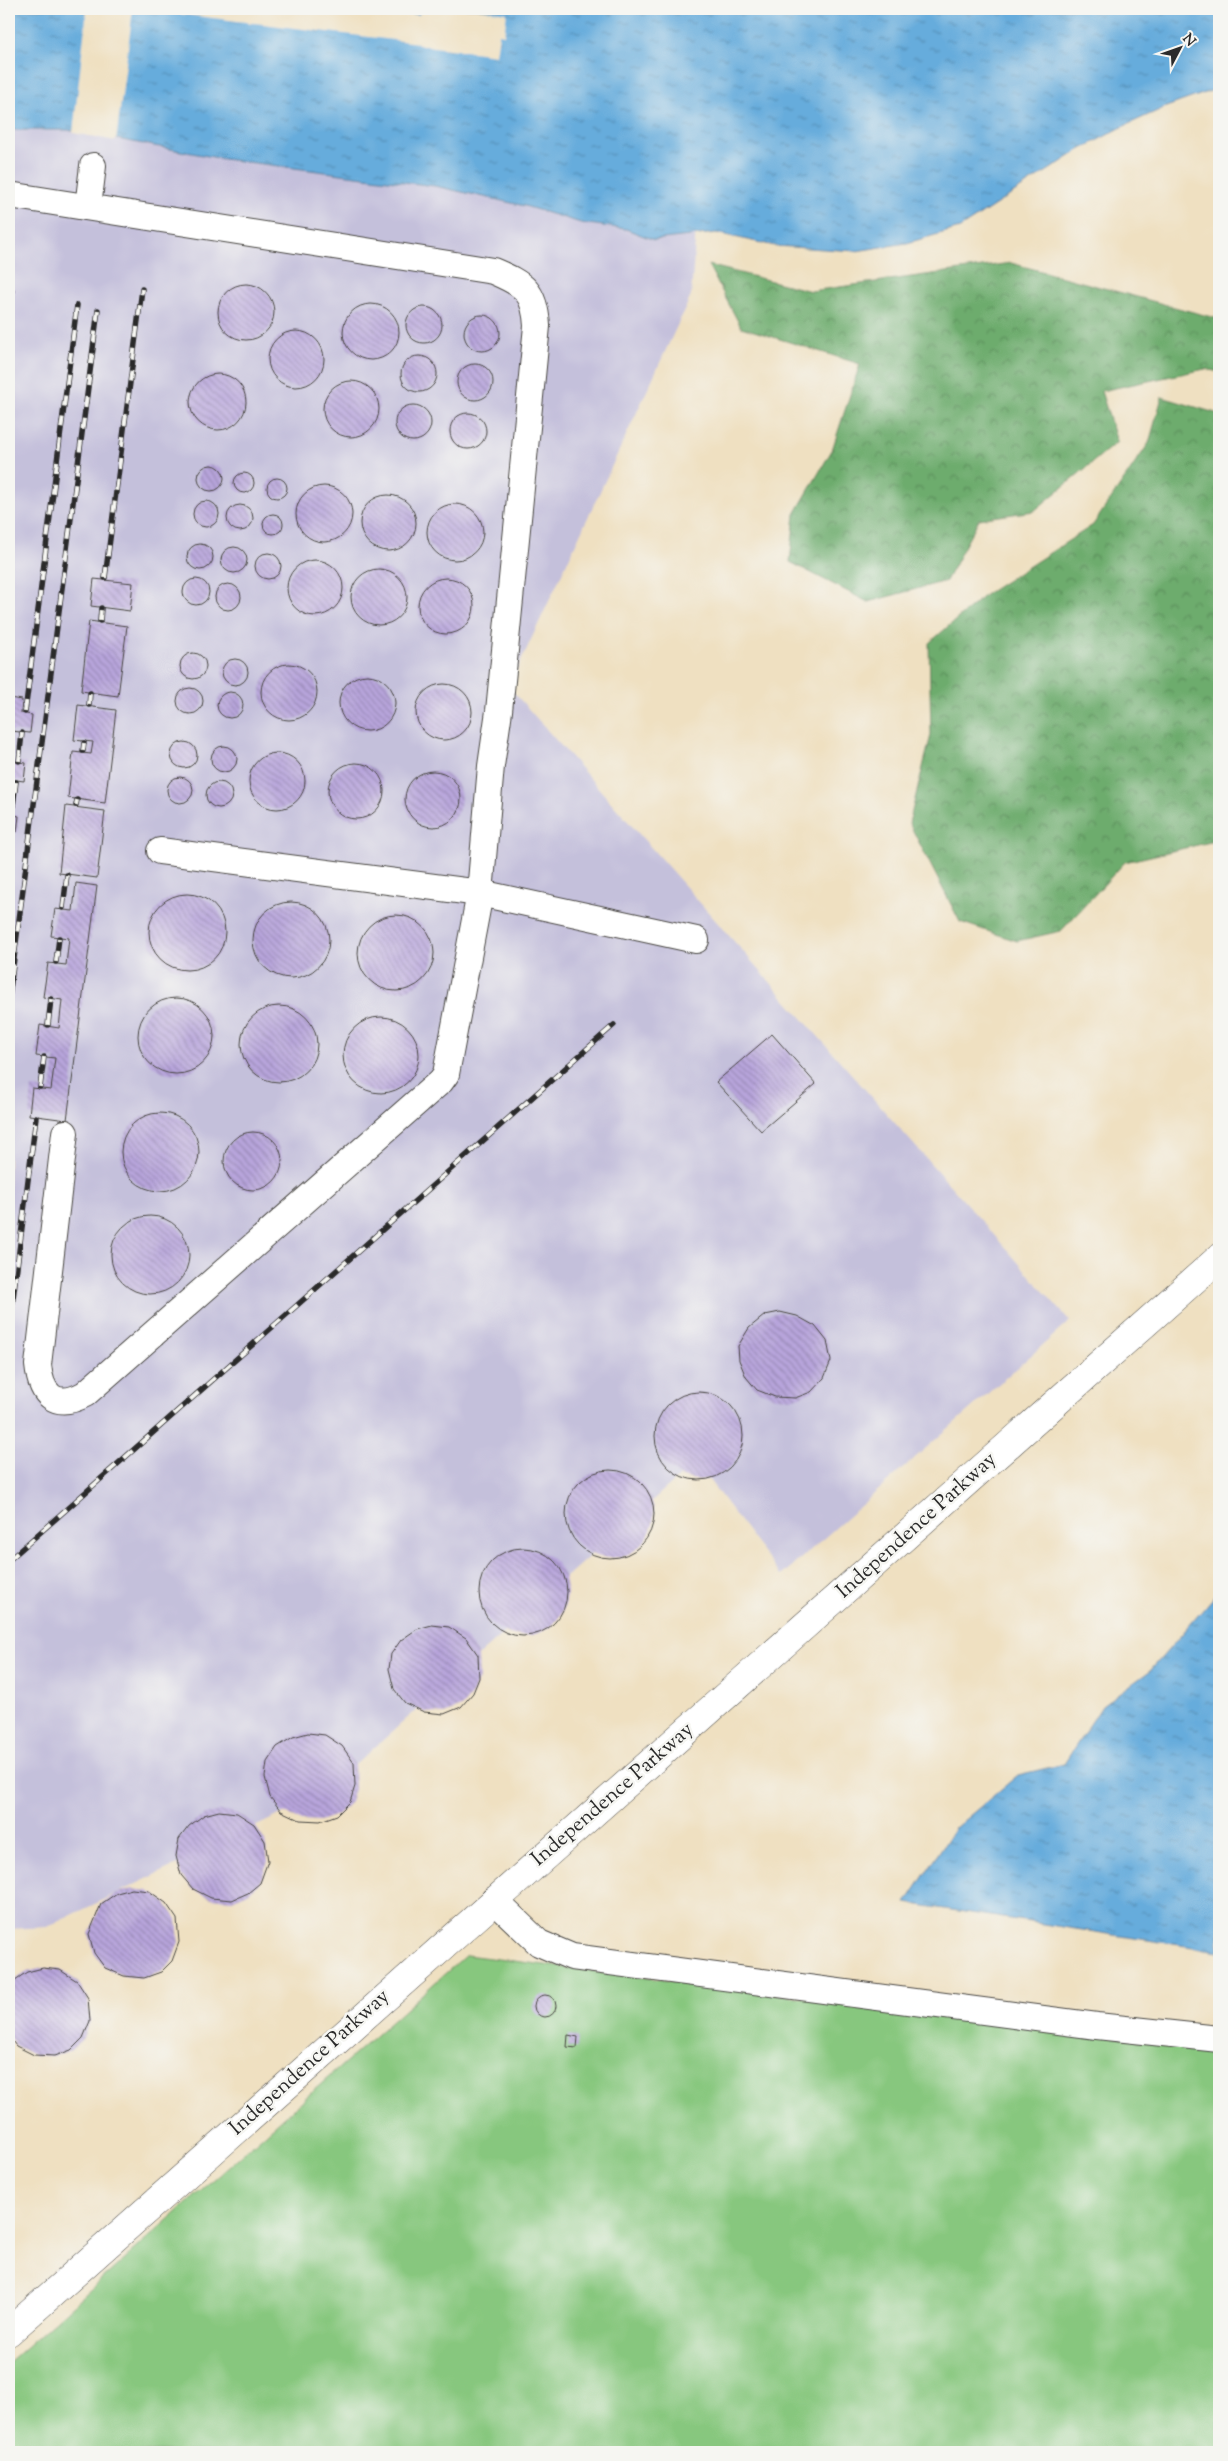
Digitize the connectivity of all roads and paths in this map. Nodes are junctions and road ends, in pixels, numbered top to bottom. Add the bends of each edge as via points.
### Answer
1 (93, 166) dead end
2 (9, 195) edge
3 (88, 207) junction
4 (160, 851) dead end
5 (480, 893) junction
6 (696, 940) dead end
7 (65, 1133) dead end
8 (1219, 1258) edge
9 (494, 1900) junction
10 (1219, 2039) edge
11 (9, 2332) edge

1 - 3 street
2 - 3 street
3 - 5 street via 493,271 508,277 531,295 536,307 537,326
4 - 5 street
5 - 6 street
5 - 7 street via 446,1074 441,1082 85,1394 73,1401 62,1402 52,1398 44,1389 38,1365
8 - 9 main road, Independence Parkway
9 - 10 street via 538,1943 572,1957
9 - 11 main road, Independence Parkway

